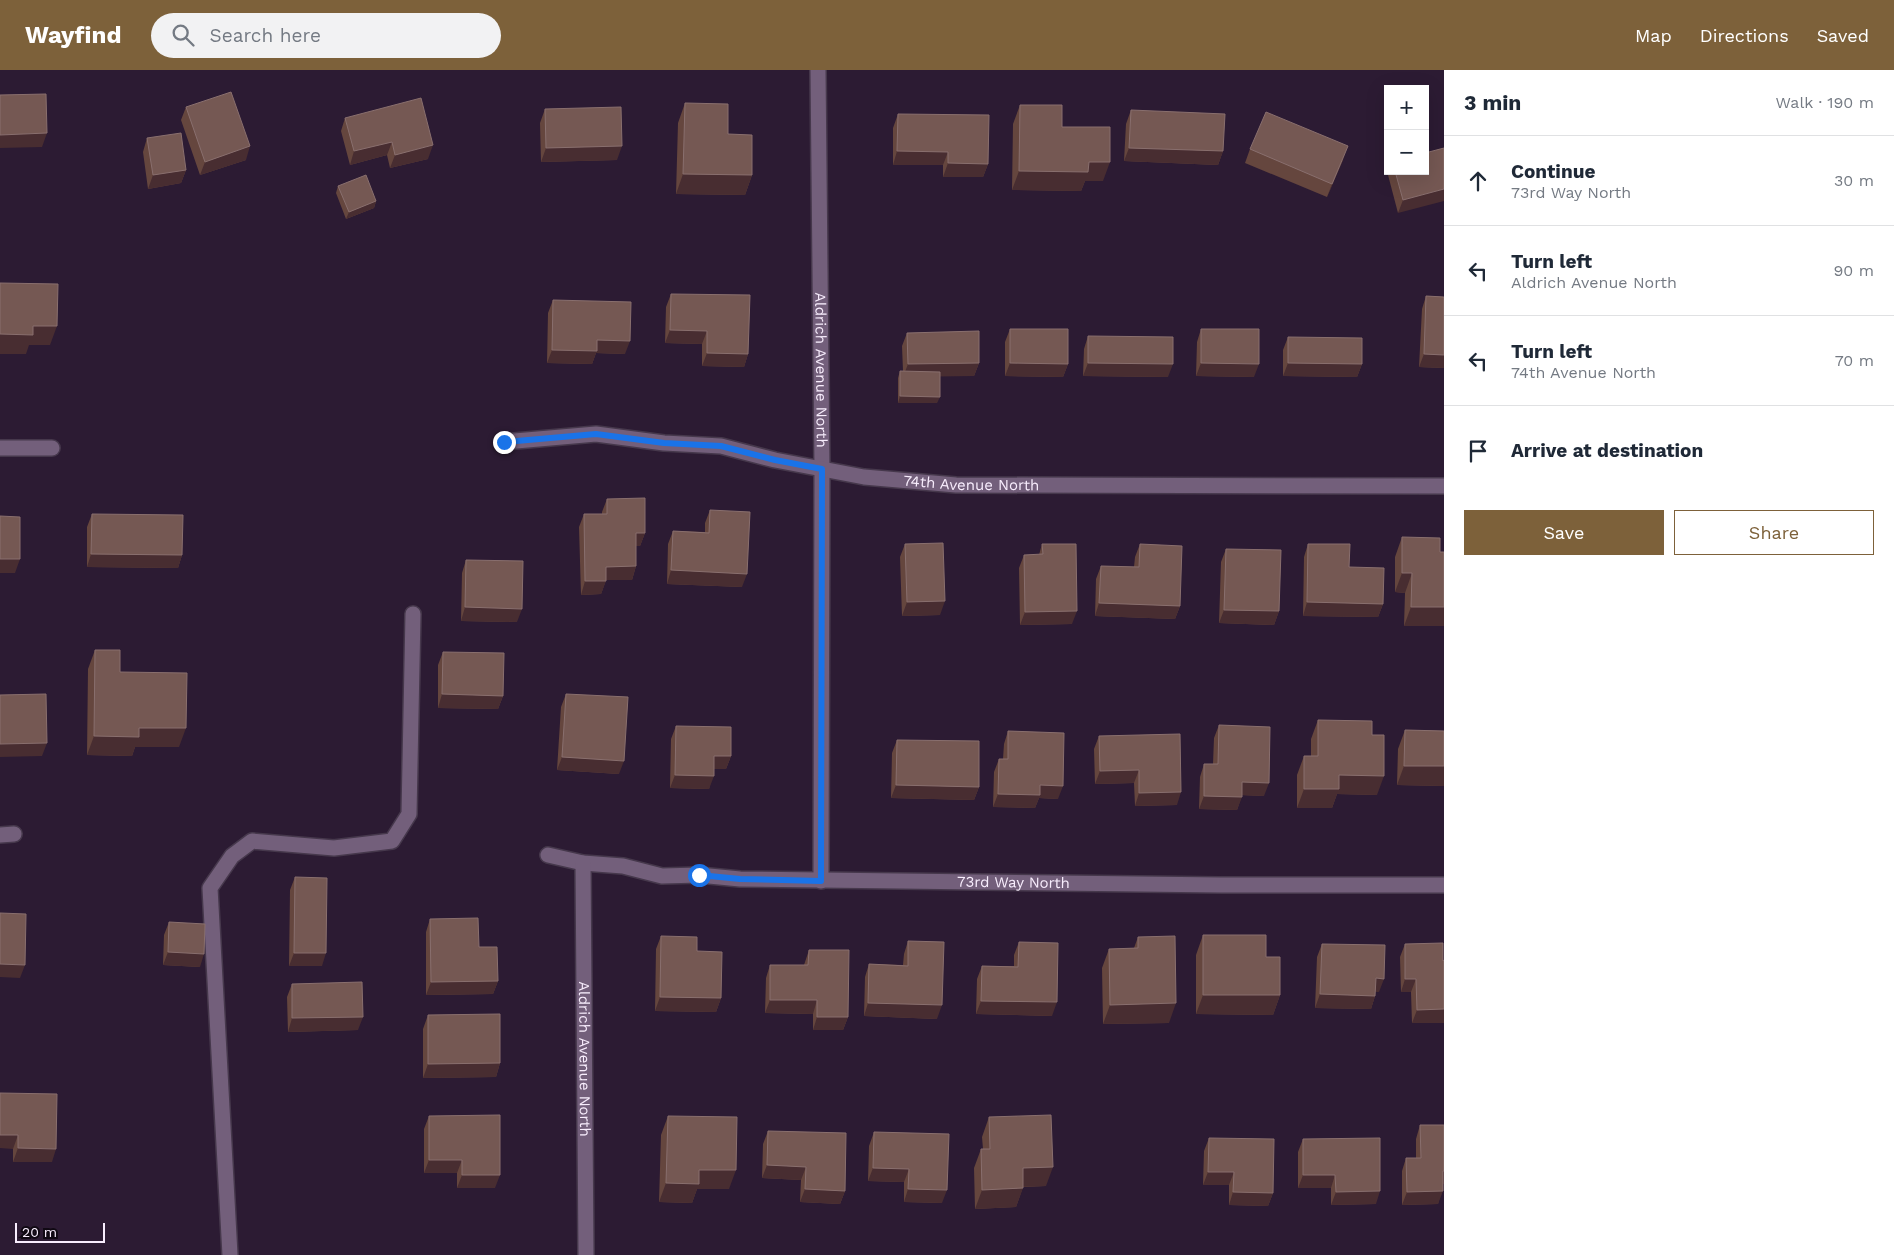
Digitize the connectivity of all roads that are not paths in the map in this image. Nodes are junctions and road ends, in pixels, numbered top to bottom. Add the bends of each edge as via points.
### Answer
1 (818, 70) edge
2 (504, 442) dead end
3 (0, 448) edge
4 (52, 448) dead end
5 (822, 469) junction
6 (1444, 486) edge
7 (413, 614) dead end
8 (548, 855) dead end
9 (583, 863) junction
10 (821, 881) junction
11 (1444, 885) edge
12 (230, 1255) edge
13 (586, 1255) edge

1 - 5 street, Aldrich Avenue North
2 - 5 street, 74th Avenue North via 596,434 721,446
3 - 4 street
5 - 6 street, 74th Avenue North via 864,477 956,485
5 - 10 street, Aldrich Avenue North
7 - 12 street via 409,814 392,841 334,848 252,841 232,856 210,888
8 - 9 street, 73rd Way North
9 - 10 street, 73rd Way North via 623,866 662,876
9 - 13 street, Aldrich Avenue North
10 - 11 street, 73rd Way North

